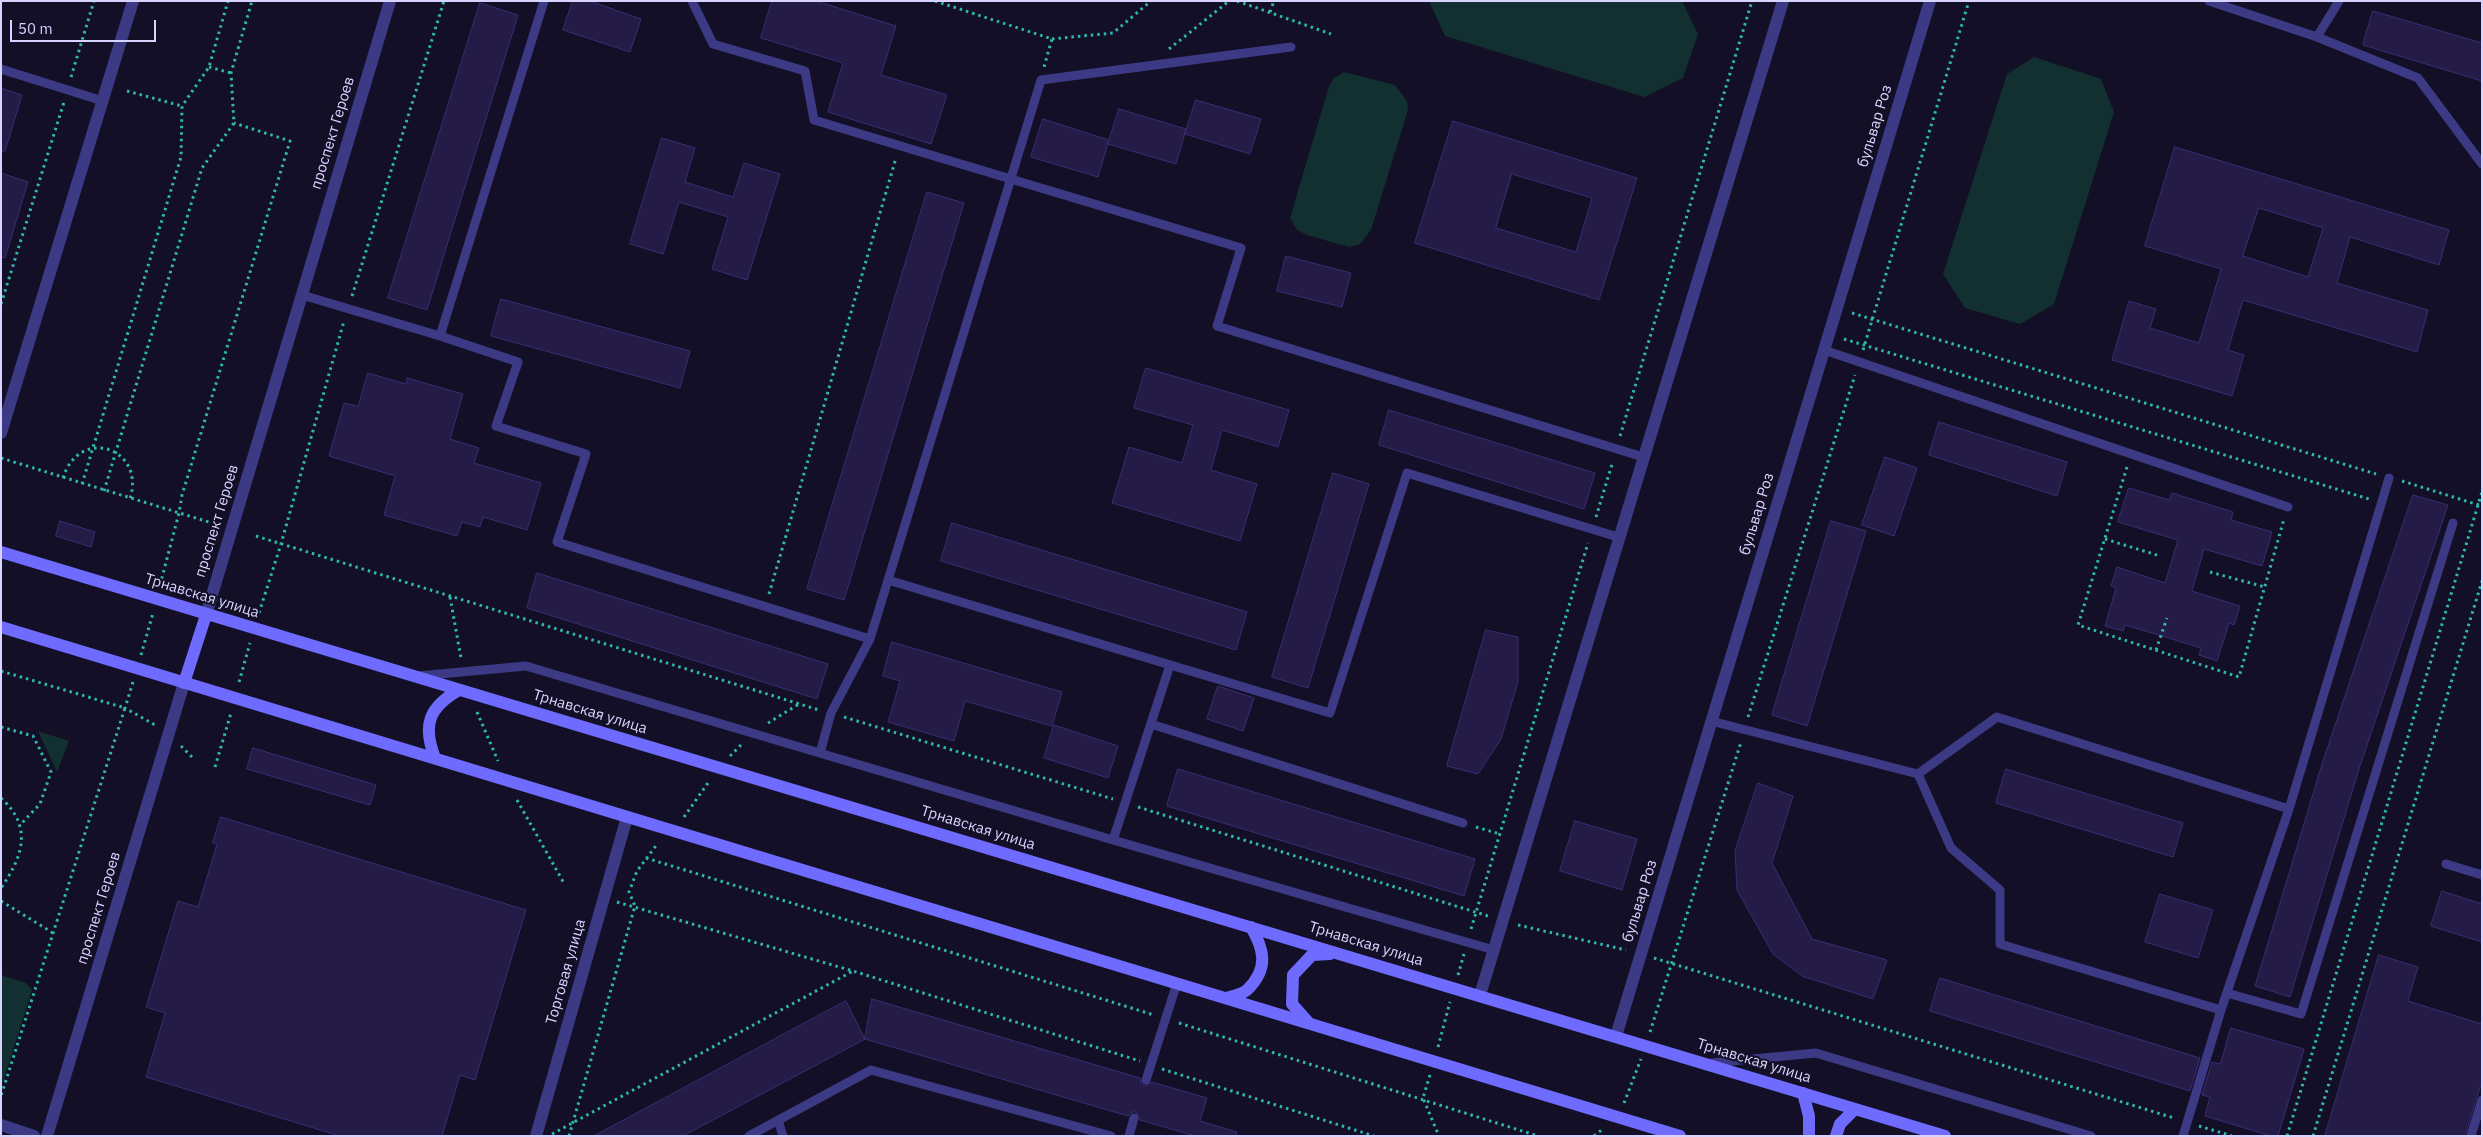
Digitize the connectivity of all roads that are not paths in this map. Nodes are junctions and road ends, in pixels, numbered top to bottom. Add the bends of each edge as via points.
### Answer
1 (133, 1) edge
2 (390, 1) edge
3 (544, 1) edge
4 (692, 1) edge
5 (1783, 1) edge
6 (1930, 1) edge
7 (2209, 1) edge
8 (2340, 1) edge
9 (2317, 37) junction
10 (1291, 47) dead end
11 (1, 69) edge
12 (103, 101) junction
13 (2482, 164) edge
14 (1009, 179) junction
15 (302, 295) junction
16 (440, 336) junction
17 (1824, 350) junction
18 (1, 433) edge
19 (1643, 457) junction
20 (2389, 478) road end
21 (2288, 506) road end
22 (2453, 523) dead end
23 (1618, 538) junction
24 (1, 552) edge
25 (888, 580) junction
26 (206, 615) junction
27 (1, 627) edge
28 (870, 639) junction
29 (1170, 665) junction
30 (413, 676) junction
31 (184, 683) junction
32 (465, 692) junction
33 (1712, 721) junction
34 (1151, 724) junction
35 (820, 753) junction
36 (435, 758) junction
37 (1918, 774) junction
38 (2289, 810) junction
39 (628, 817) junction
40 (1463, 823) road end
41 (1113, 840) junction
42 (2446, 864) dead end
43 (2482, 875) edge
44 (1251, 927) junction
45 (1494, 950) junction
46 (1340, 954) junction
47 (1177, 983) junction
48 (2227, 993) junction
49 (1480, 995) junction
50 (1227, 998) junction
51 (2221, 1010) junction
52 (1310, 1024) junction
53 (1616, 1036) junction
54 (1708, 1064) junction
55 (1146, 1080) dead end
56 (1803, 1093) junction
57 (2482, 1100) edge
58 (1854, 1109) junction
59 (1134, 1118) dead end
60 (778, 1120) junction
61 (1, 1126) edge
62 (34, 1136) edge
63 (47, 1136) edge
64 (536, 1136) edge
65 (748, 1136) edge
66 (783, 1136) edge
67 (1111, 1136) edge
68 (1129, 1136) edge
69 (1680, 1136) edge
70 (1809, 1136) edge
71 (1836, 1136) edge
72 (1945, 1136) edge
73 (2091, 1136) edge
74 (2183, 1136) edge
75 (2471, 1136) edge

1 - 12 street
2 - 15 street, проспект Героев
3 - 16 lane
4 - 14 lane via 713,44 805,71 814,120
5 - 19 street
6 - 17 street, бульвар Роз
7 - 9 lane
8 - 9 lane
9 - 13 lane via 2418,78
10 - 14 lane via 1041,80
11 - 12 lane
12 - 18 street
14 - 19 lane via 1241,248 1217,326
14 - 25 lane
15 - 16 lane
15 - 26 street, проспект Героев
16 - 28 lane via 518,362 496,426 586,454 557,542
17 - 21 lane
17 - 33 street, бульвар Роз
19 - 23 street
20 - 38 lane
22 - 48 lane via 2301,1014
23 - 29 lane via 1407,473 1330,713
23 - 45 street
24 - 26 main road, Трнавская улица
25 - 28 lane
25 - 29 lane
26 - 30 main road, Трнавская улица
26 - 31 main road, проспект Героев
27 - 31 main road
28 - 35 lane via 831,713
29 - 34 lane
30 - 32 main road, Трнавская улица
30 - 35 lane via 526,666
31 - 36 main road
31 - 63 street, проспект Героев
32 - 36 main road via 446,698 430,719 429,744
32 - 44 main road, Трнавская улица
33 - 37 lane
33 - 53 street, бульвар Роз
34 - 40 lane
34 - 41 lane
35 - 41 lane
36 - 39 main road
37 - 38 lane via 1997,717
37 - 51 lane via 1951,848 2000,890 2000,944
38 - 48 lane
39 - 47 main road
39 - 64 street, Торговая улица
41 - 45 lane
42 - 43 lane
44 - 46 main road, Трнавская улица
44 - 50 main road via 1262,946 1261,970 1248,990
45 - 49 street
46 - 49 main road, Трнавская улица
46 - 52 main road via 1312,955 1293,975 1292,1004
47 - 50 main road
47 - 55 lane
48 - 51 lane
49 - 53 main road, Трнавская улица
50 - 52 main road
51 - 74 lane
52 - 69 main road
53 - 54 main road, Трнавская улица
54 - 56 main road, Трнавская улица
54 - 73 lane via 1816,1053
56 - 58 main road, Трнавская улица
56 - 70 main road via 1810,1116
57 - 75 lane
58 - 71 main road via 1840,1124
58 - 72 main road, Трнавская улица
59 - 68 lane
60 - 65 lane
60 - 66 lane
60 - 67 lane via 870,1070
61 - 62 street

